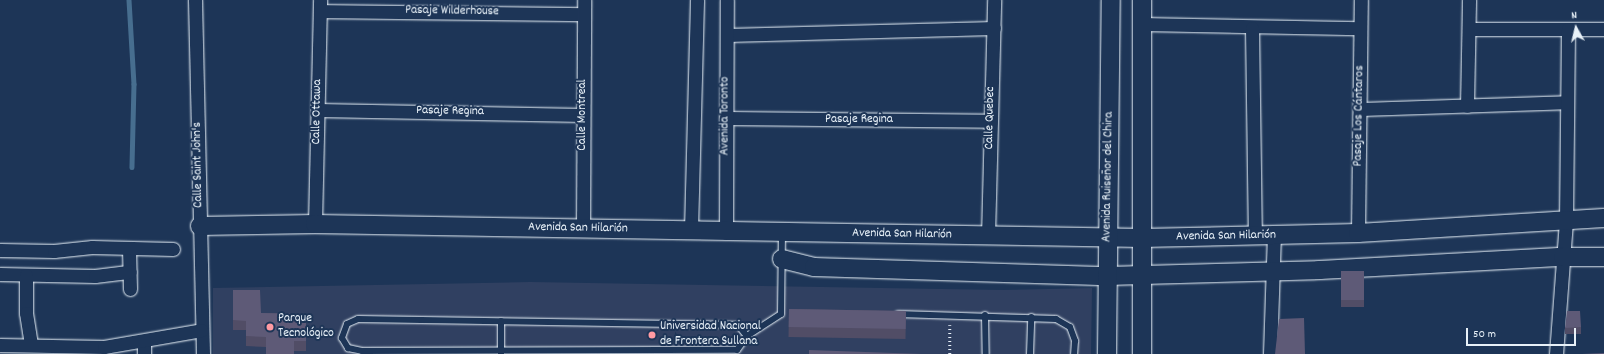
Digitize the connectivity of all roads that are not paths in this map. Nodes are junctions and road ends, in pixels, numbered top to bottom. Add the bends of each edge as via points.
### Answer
1 (195, 0) edge
2 (584, 0) edge
3 (697, 0) edge
4 (728, 0) edge
5 (994, 0) edge
6 (1111, 0) edge
7 (1142, 0) edge
8 (1360, 0) edge
9 (1469, 0) edge
10 (320, 5) edge
11 (583, 14) junction
12 (1142, 24) junction
13 (994, 28) junction
14 (1252, 28) junction
15 (1360, 28) junction
16 (1604, 28) edge
17 (1470, 29) junction
18 (1568, 29) junction
19 (727, 35) junction
20 (1567, 102) junction
21 (1467, 106) junction
22 (1360, 109) junction
23 (318, 110) junction
24 (583, 114) junction
25 (726, 118) junction
26 (991, 121) junction
27 (1604, 218) edge
28 (1566, 220) junction
29 (315, 224) junction
30 (200, 226) junction
31 (583, 230) junction
32 (691, 230) junction
33 (726, 233) junction
34 (1358, 233) junction
35 (782, 234) junction
36 (988, 236) junction
37 (1274, 236) junction
38 (1255, 237) junction
39 (1108, 238) junction
40 (1142, 238) junction
41 (129, 248) junction
42 (173, 249) dead end
43 (0, 250) edge
44 (1563, 256) junction
45 (1604, 257) edge
46 (782, 258) junction
47 (1273, 271) junction
48 (130, 272) junction
49 (0, 274) edge
50 (26, 275) junction
51 (1142, 275) junction
52 (1107, 276) junction
53 (130, 289) dead end
54 (781, 314) junction
55 (788, 314) edge
56 (888, 314) edge
57 (986, 315) junction
58 (1031, 317) junction
59 (501, 321) junction
60 (202, 330) junction
61 (747, 336) junction
62 (31, 344) junction
63 (0, 345) edge
64 (144, 348) edge
65 (501, 352) edge
66 (203, 354) edge
67 (986, 354) edge
68 (1030, 354) edge
69 (1074, 354) edge
70 (1107, 354) edge
71 (1142, 354) edge
72 (1270, 354) edge
73 (1556, 354) edge

1 - 30 street, Calle Saint John's
2 - 11 street, Calle Montreal
3 - 32 street
4 - 19 street, Avenida Toronto
5 - 13 street, Calle Quebec
6 - 39 street, Avenida Ruiseñor del Chira
7 - 12 street
8 - 15 street, Pasaje Los Cántaros
9 - 17 street
10 - 11 street, Pasaje Wilderhouse
10 - 23 street, Calle Ottawa
11 - 24 street, Calle Montreal
12 - 14 street
12 - 40 street
13 - 19 street
13 - 26 street, Calle Quebec
14 - 15 street
14 - 38 street
15 - 22 street, Pasaje Los Cántaros
16 - 18 street
17 - 18 street
17 - 21 street
18 - 20 street
19 - 25 street, Avenida Toronto
20 - 21 street
20 - 28 street
21 - 22 street
22 - 34 street, Pasaje Los Cántaros
23 - 24 street, Pasaje Regina
23 - 29 street, Calle Ottawa
24 - 31 street, Calle Montreal
25 - 26 street, Pasaje Regina
25 - 33 street, Avenida Toronto
26 - 36 street, Calle Quebec
27 - 28 street, Avenida San Hilarión
28 - 34 street, Avenida San Hilarión
28 - 44 street
29 - 30 street, Avenida San Hilarión
29 - 31 street, Avenida San Hilarión
30 - 60 street, Calle Saint John's
31 - 32 street, Avenida San Hilarión
32 - 33 street, Avenida San Hilarión
33 - 35 street, Avenida San Hilarión
34 - 37 street, Avenida San Hilarión
35 - 36 street, Avenida San Hilarión
35 - 46 lane
36 - 39 street, Avenida San Hilarión
37 - 38 street, Avenida San Hilarión
37 - 47 street
38 - 40 street, Avenida San Hilarión
39 - 40 street, Avenida San Hilarión
39 - 52 street, Avenida Ruiseñor del Chira
40 - 51 street
41 - 42 street
41 - 43 street
41 - 48 street
44 - 45 street
44 - 47 street
44 - 73 street
46 - 52 street via 814,267
46 - 54 lane
47 - 51 street
47 - 72 street
48 - 50 street via 95,276
48 - 53 street
49 - 50 street
50 - 62 street via 26,313
51 - 52 street
51 - 71 street
52 - 70 street, Avenida Ruiseñor del Chira
54 - 55 lane
54 - 61 lane
56 - 57 lane
57 - 58 lane
57 - 67 lane
58 - 68 lane
58 - 69 lane via 1056,319 1070,327 1075,341
59 - 61 lane via 738,325
59 - 65 lane
59 - 65 lane via 358,319 347,324 342,338 348,348 362,351
60 - 64 street
60 - 66 street, Calle Saint John's
61 - 65 lane via 737,350
62 - 63 street
62 - 64 street

